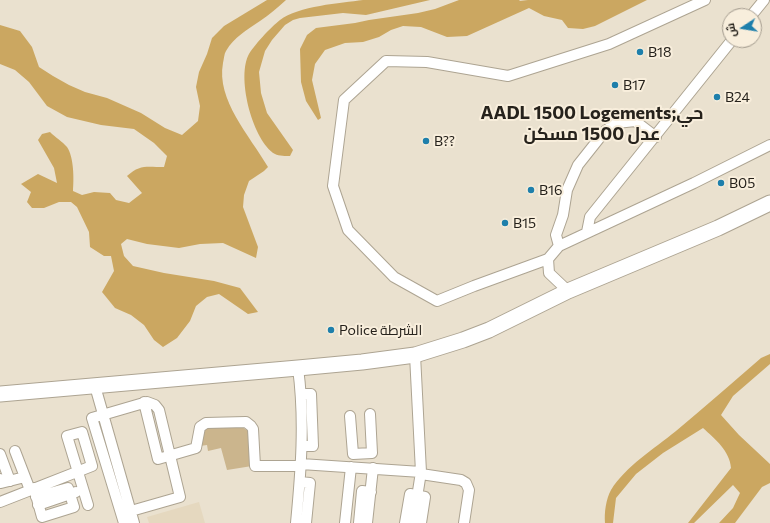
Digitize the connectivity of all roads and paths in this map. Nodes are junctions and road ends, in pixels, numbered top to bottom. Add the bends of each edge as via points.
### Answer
1 (705, 0) edge
2 (764, 0) edge
3 (758, 8) edge
4 (726, 48) edge
5 (656, 137) junction
6 (770, 145) edge
7 (770, 203) edge
8 (587, 232) junction
9 (559, 246) junction
10 (548, 259) junction
11 (568, 291) junction
12 (415, 355) junction
13 (298, 368) junction
14 (95, 386) junction
15 (0, 394) edge
16 (103, 414) junction
17 (370, 414) dead end
18 (350, 416) dead end
19 (15, 451) dead end
20 (0, 454) edge
21 (363, 454) junction
22 (170, 456) junction
23 (301, 465) junction
24 (351, 467) junction
25 (363, 468) junction
26 (373, 468) junction
27 (421, 473) junction
28 (25, 477) junction
29 (5, 480) edge
30 (300, 482) junction
31 (83, 490) junction
32 (370, 492) junction
33 (35, 495) junction
34 (418, 495) junction
35 (0, 502) edge
36 (88, 505) dead end
37 (131, 510) junction
38 (124, 523) edge
39 (134, 523) edge
40 (296, 523) edge
41 (306, 523) edge
42 (345, 523) edge
43 (359, 523) edge
44 (367, 523) edge
45 (405, 523) edge
46 (413, 523) edge
47 (421, 523) edge
48 (464, 523) edge

1 - 10 street via 609,44 508,76 427,62 386,61 344,100 333,186 348,230 394,278 437,302
2 - 3 street
4 - 5 street
5 - 8 street via 590,217
5 - 9 street via 635,121 617,123 605,132 578,166 568,190 556,235
6 - 8 street
7 - 11 street via 718,228
8 - 9 street
9 - 10 street
10 - 11 street via 549,273
11 - 12 street via 489,330
12 - 13 street
12 - 27 street
13 - 14 street
13 - 23 street via 301,394
14 - 15 street
14 - 16 street
16 - 22 street via 144,402 158,459
16 - 37 street
16 - 38 street via 92,418
17 - 21 street via 372,453
18 - 21 street via 353,454
19 - 28 street
20 - 29 street
21 - 25 street
22 - 23 street via 196,448 200,427 206,422 246,422 253,429 255,466
22 - 37 street via 180,497
23 - 24 street
23 - 30 street
24 - 25 street
24 - 42 street
25 - 26 street
26 - 27 street
26 - 32 street
27 - 34 street
27 - 48 street via 466,483 469,490
28 - 29 street
28 - 33 street
30 - 40 street
30 - 41 street via 310,483
31 - 33 street via 70,495
31 - 33 street via 78,471
31 - 36 street
32 - 43 street via 362,492
32 - 44 street
33 - 35 street
34 - 45 street via 410,494
34 - 46 street
34 - 47 street via 426,497
37 - 39 street

